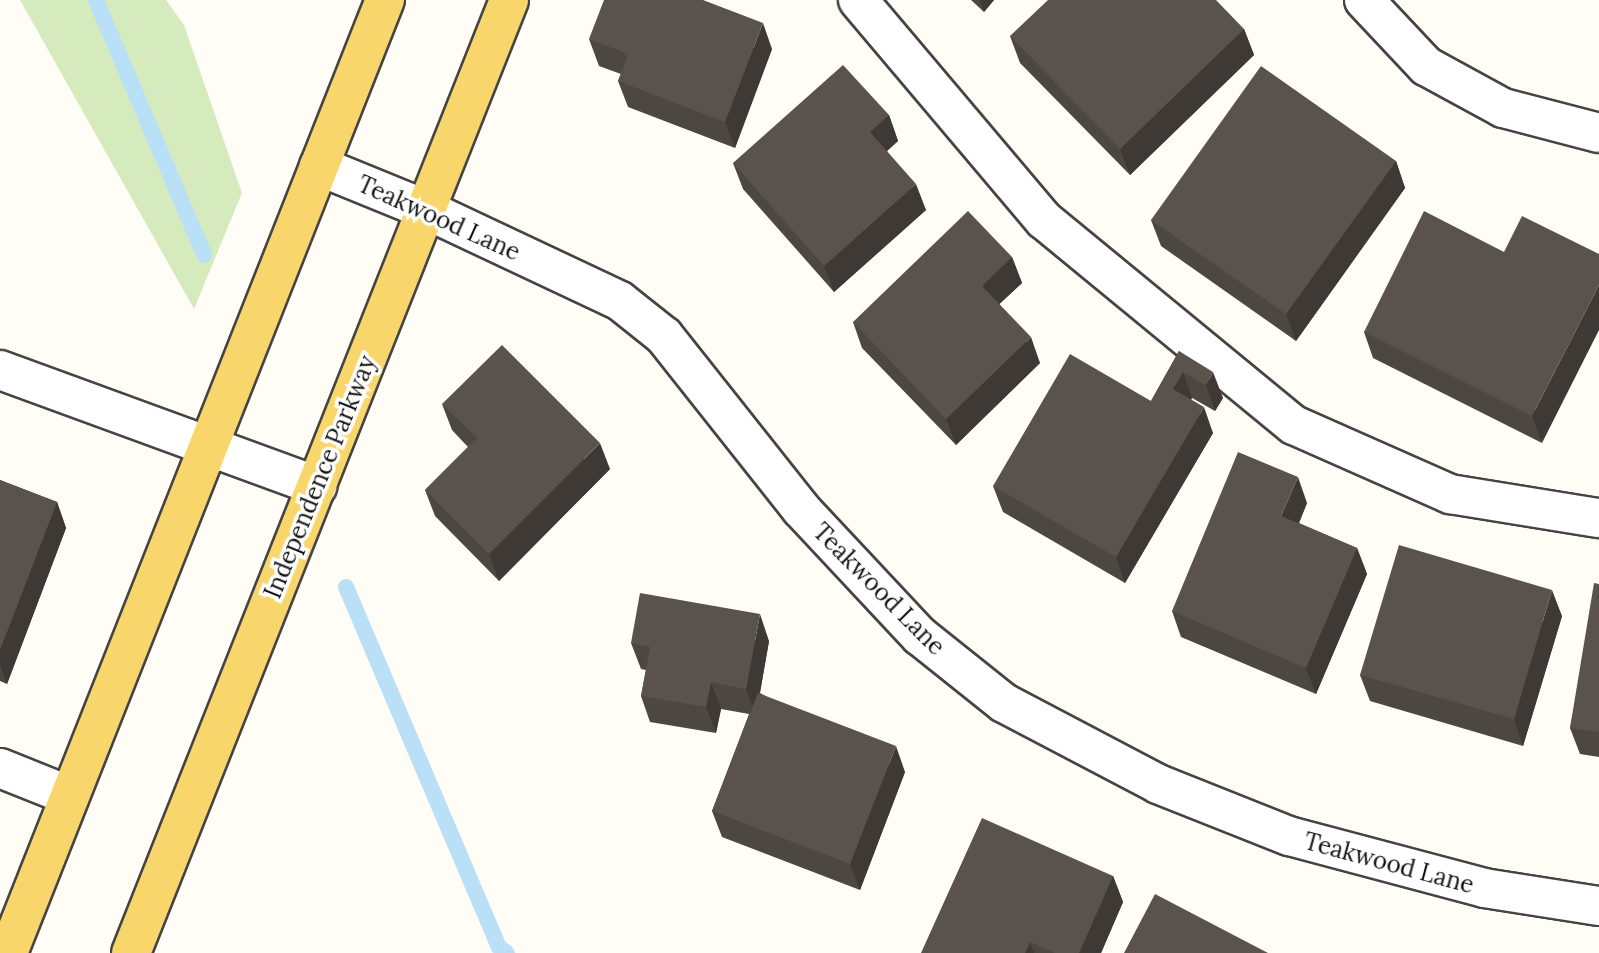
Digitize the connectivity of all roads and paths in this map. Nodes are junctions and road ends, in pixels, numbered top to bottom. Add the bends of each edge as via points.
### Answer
1 (385, 0) edge
2 (509, 0) edge
3 (858, 0) edge
4 (1364, 0) edge
5 (1599, 133) edge
6 (319, 166) junction
7 (427, 210) junction
8 (0, 370) edge
9 (208, 446) junction
10 (317, 486) junction
11 (1599, 518) edge
12 (0, 768) edge
13 (70, 796) junction
14 (1599, 906) edge
15 (8, 953) edge
16 (131, 953) edge

1 - 6 main road
2 - 7 main road, Independence Parkway
3 - 11 street via 1044,220 1294,425 1450,494
4 - 5 street via 1426,66 1503,108
6 - 7 street, Teakwood Lane
6 - 9 main road
7 - 10 main road, Independence Parkway
7 - 14 street, Teakwood Lane via 620,301 664,336 801,509 920,636 1004,703 1158,784 1289,836 1484,888
8 - 9 street
9 - 10 street
9 - 13 main road
10 - 16 main road, Independence Parkway
12 - 13 street
13 - 15 main road

